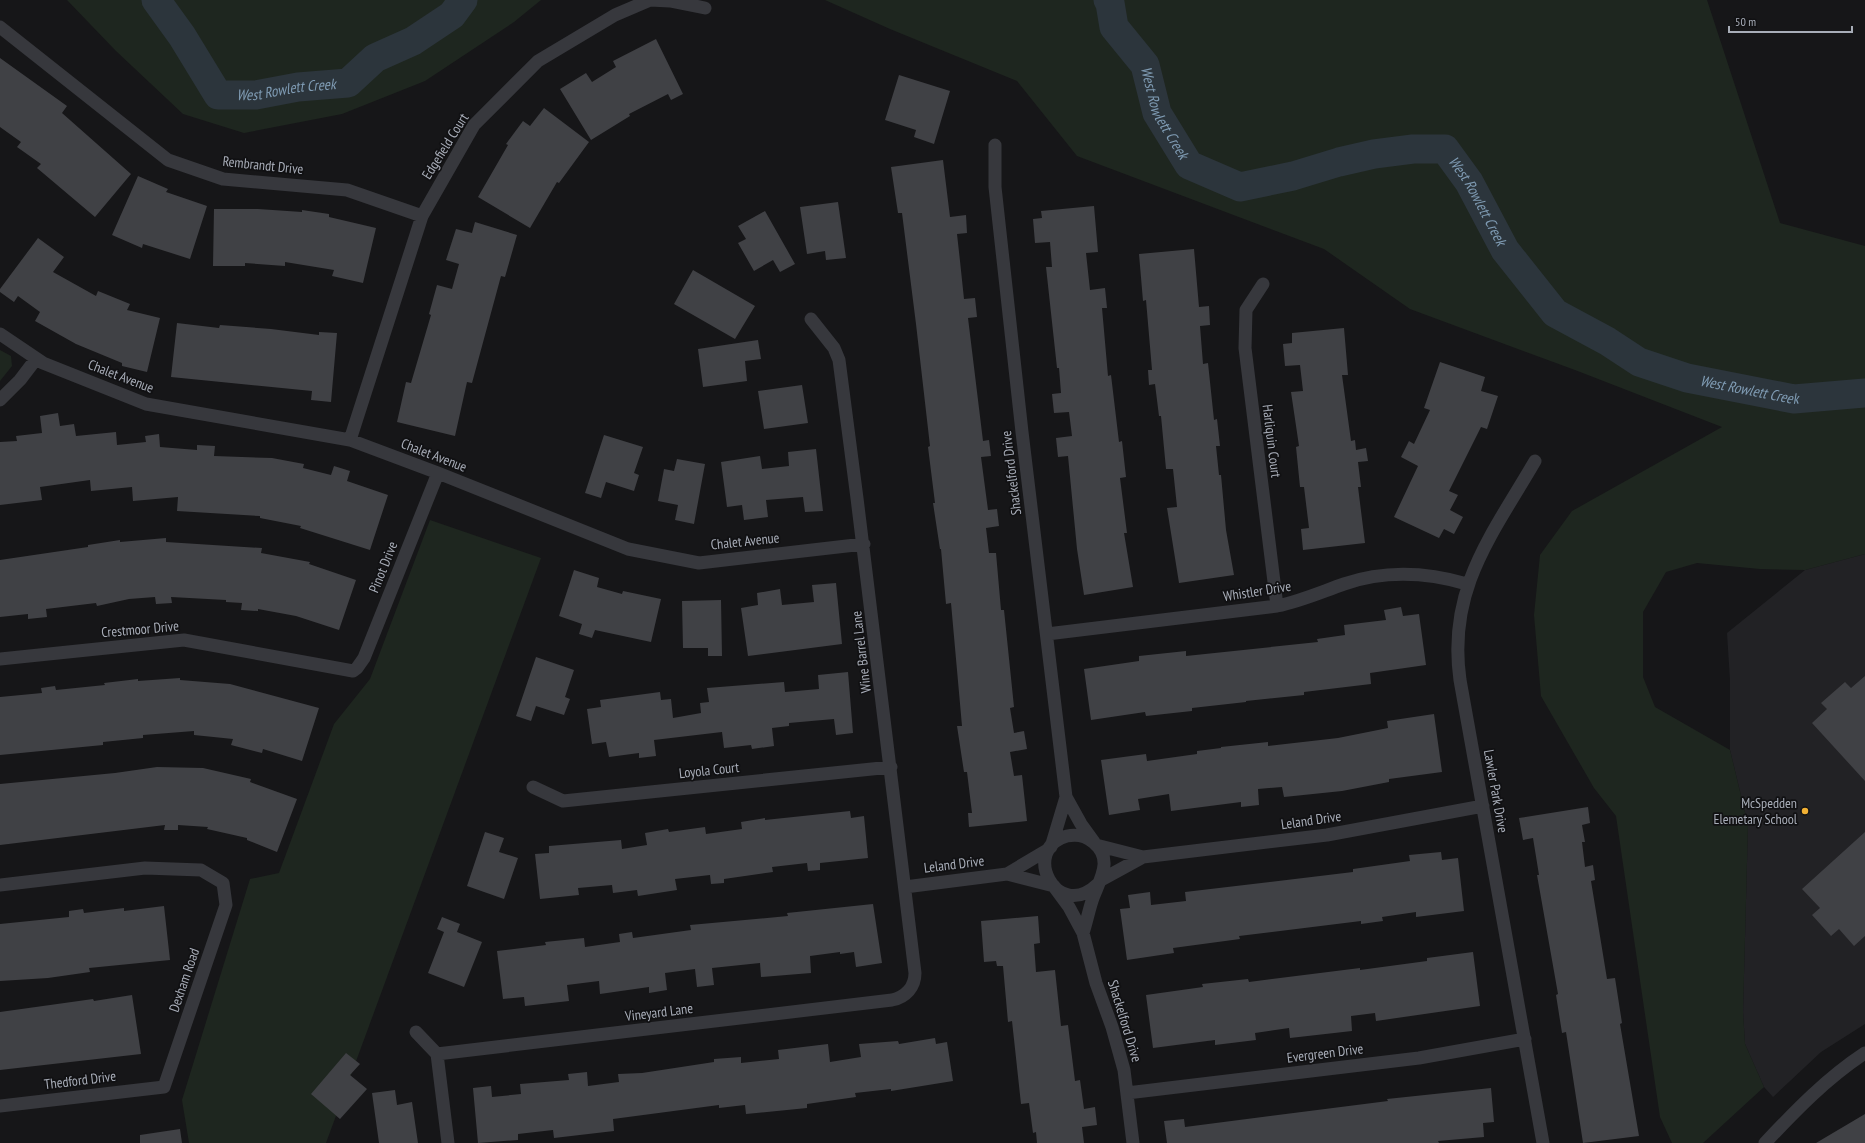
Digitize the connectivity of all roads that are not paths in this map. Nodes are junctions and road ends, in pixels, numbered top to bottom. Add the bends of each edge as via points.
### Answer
1 (705, 8) dead end
2 (0, 27) edge
3 (995, 145) dead end
4 (422, 216) junction
5 (1263, 284) dead end
6 (812, 319) dead end
7 (0, 334) edge
8 (36, 359) junction
9 (0, 400) edge
10 (350, 440) junction
11 (1535, 461) dead end
12 (438, 473) junction
13 (864, 544) junction
14 (1467, 584) junction
15 (1277, 606) junction
16 (1047, 634) junction
17 (0, 659) edge
18 (353, 671) joint
19 (891, 767) junction
20 (533, 787) dead end
21 (1066, 797) junction
22 (1483, 806) junction
23 (1095, 844) junction
24 (1050, 848) junction
25 (1142, 857) junction
26 (1006, 874) junction
27 (1099, 882) junction
28 (0, 885) edge
29 (905, 887) junction
30 (1054, 887) junction
31 (1083, 933) junction
32 (911, 989) joint
33 (416, 1032) dead end
34 (1525, 1039) junction
35 (1865, 1053) edge
36 (436, 1054) junction
37 (164, 1086) joint
38 (1127, 1093) junction
39 (0, 1106) edge
40 (448, 1143) edge
41 (1134, 1143) edge
42 (1543, 1143) edge
43 (1765, 1143) edge

1 - 4 street, Edgefield Court via 650,0 615,14 538,61 474,125
2 - 4 street, Rembrandt Drive via 168,160 223,179 347,190
3 - 16 street, Shackelford Drive via 996,195
4 - 10 street, Edgefield Court
5 - 15 street, Harliquin Court via 1246,310 1245,348
6 - 13 street, Wine Barrel Lane via 834,348 839,360
7 - 8 street, Chalet Avenue
8 - 9 street
8 - 10 street, Chalet Avenue via 146,404
10 - 12 street, Chalet Avenue
11 - 14 street, Lawler Park Drive
12 - 13 street, Chalet Avenue via 628,549 699,562
12 - 18 street, Pinot Drive via 364,658
13 - 19 street, Wine Barrel Lane
14 - 15 street, Whistler Drive via 1432,576 1378,576 1343,584 1311,598
14 - 22 street, Lawler Park Drive via 1459,616 1457,664
15 - 16 street, Whistler Drive
16 - 21 street, Shackelford Drive
17 - 18 street, Crestmoor Drive via 184,640
19 - 20 street, Loyola Court via 563,801
19 - 29 street, Wine Barrel Lane
21 - 23 street, Shackelford Drive
21 - 24 street, Shackelford Drive
22 - 25 street, Leland Drive via 1327,834
22 - 34 street, Lawler Park Drive
23 - 24 street via 1085,837 1071,836 1062,838
23 - 25 street, Leland Drive
23 - 27 street via 1102,854 1104,863 1104,872
24 - 26 street, Leland Drive
24 - 30 street via 1045,860 1045,869
25 - 27 street, Leland Drive
26 - 29 street, Leland Drive
26 - 30 street, Leland Drive
27 - 30 street via 1090,891 1077,895 1063,893
27 - 31 street
28 - 37 street, Dexham Road via 145,868 201,870 223,882 226,905
29 - 32 street, Wine Barrel Lane via 915,973
30 - 31 street, Shackelford Drive via 1069,907
31 - 38 street, Shackelford Drive via 1096,982 1119,1048
32 - 36 street, Vineyard Lane via 903,997 892,1000
33 - 36 street
34 - 38 street, Evergreen Drive via 1419,1058
34 - 42 street, Lawler Park Drive
35 - 43 street via 1810,1096
36 - 40 street
37 - 39 street, Thedford Drive
38 - 41 street, Shackelford Drive

